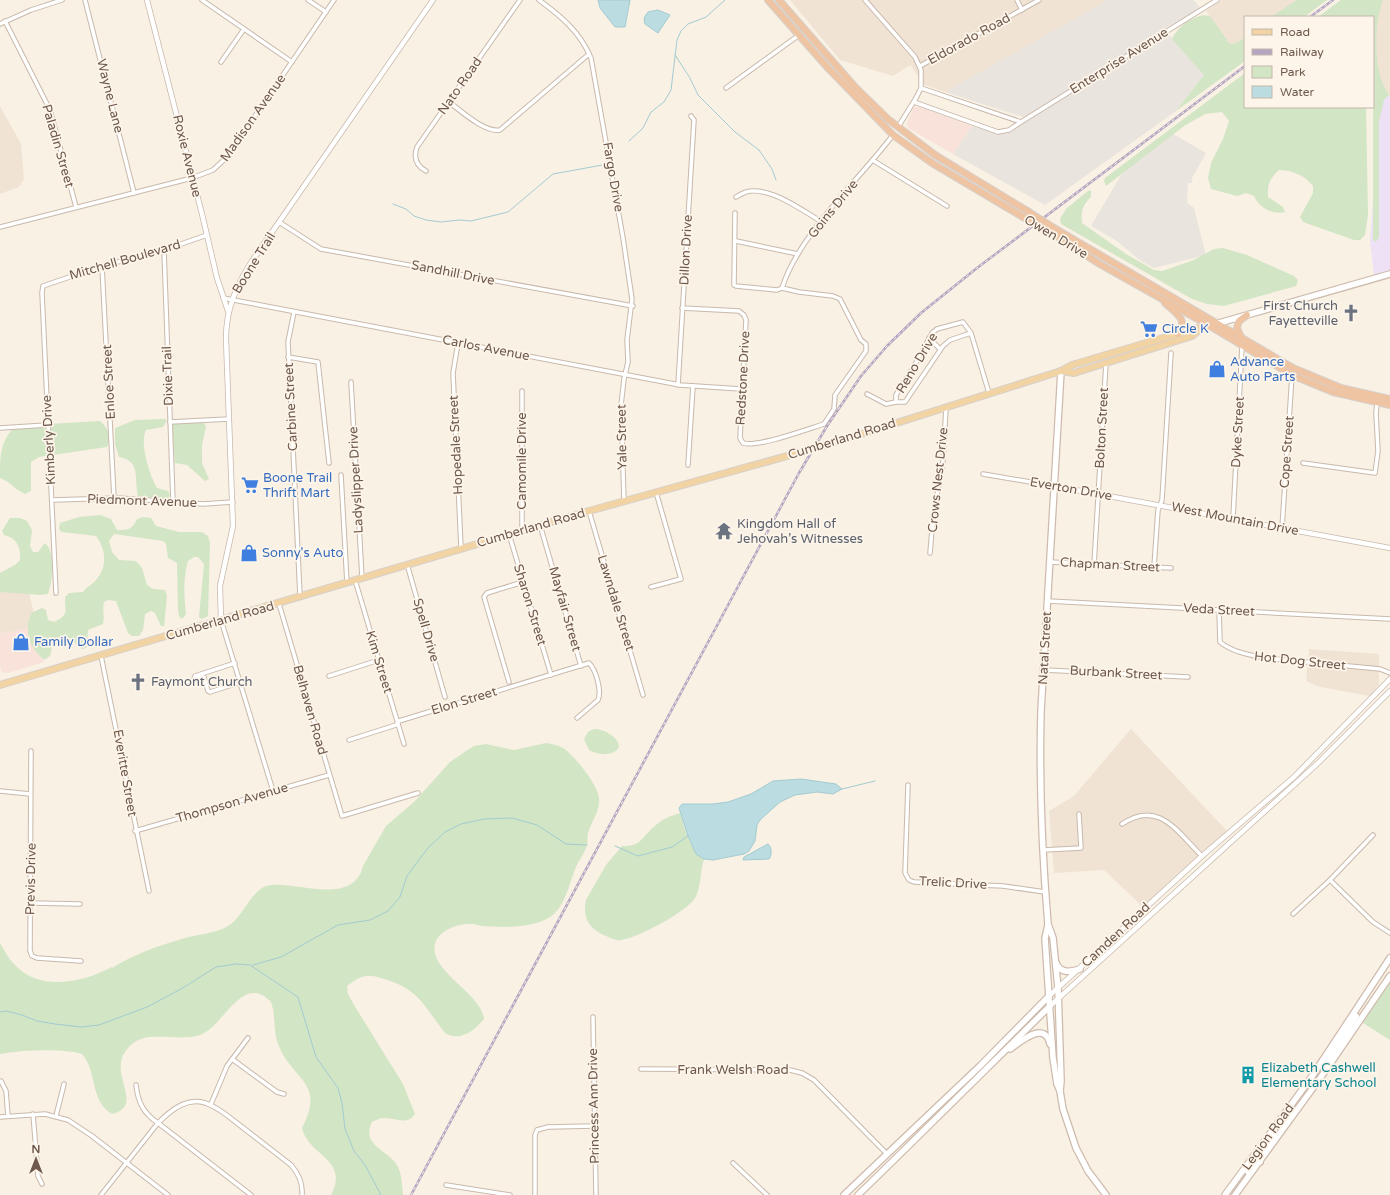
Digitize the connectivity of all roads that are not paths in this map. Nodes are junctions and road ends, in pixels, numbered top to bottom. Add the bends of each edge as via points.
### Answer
1 (62, 0) edge
2 (85, 0) edge
3 (147, 0) edge
4 (202, 0) edge
5 (308, 0) edge
6 (334, 0) edge
7 (433, 0) edge
8 (520, 0) edge
9 (539, 0) edge
10 (768, 0) edge
11 (779, 0) edge
12 (872, 0) edge
13 (1017, 0) edge
14 (1039, 0) edge
15 (1217, 0) edge
16 (866, 2) edge
17 (1022, 10) junction
18 (326, 12) junction
19 (5, 21) junction
20 (0, 24) edge
21 (244, 28) junction
22 (799, 35) junction
23 (589, 54) junction
24 (221, 62) dead end
25 (292, 62) junction
26 (920, 66) junction
27 (726, 88) dead end
28 (921, 88) junction
29 (449, 102) junction
30 (914, 102) junction
31 (862, 103) junction
32 (691, 116) dead end
33 (1021, 122) junction
34 (898, 127) junction
35 (893, 135) junction
36 (934, 155) junction
37 (874, 161) junction
38 (426, 171) dead end
39 (192, 178) junction
40 (134, 193) junction
41 (736, 196) dead end
42 (947, 206) dead end
43 (76, 207) junction
44 (735, 213) dead end
45 (280, 222) junction
46 (822, 222) junction
47 (0, 227) edge
48 (1052, 230) junction
49 (207, 235) junction
50 (736, 241) junction
51 (164, 250) junction
52 (798, 254) junction
53 (102, 266) junction
54 (1390, 274) edge
55 (43, 286) joint
56 (782, 288) junction
57 (1158, 296) junction
58 (223, 298) junction
59 (232, 300) junction
60 (633, 306) junction
61 (682, 308) junction
62 (228, 311) junction
63 (294, 312) junction
64 (1248, 315) junction
65 (1219, 323) junction
66 (1210, 326) junction
67 (1200, 329) junction
68 (971, 333) junction
69 (1178, 334) junction
70 (1241, 337) junction
71 (928, 338) junction
72 (458, 343) junction
73 (1242, 346) junction
74 (940, 349) junction
75 (1171, 353) dead end
76 (288, 357) junction
77 (1106, 363) junction
78 (1062, 371) junction
79 (625, 374) junction
80 (1292, 376) junction
81 (351, 382) dead end
82 (678, 385) junction
83 (693, 386) junction
84 (741, 389) junction
85 (522, 391) dead end
86 (989, 393) junction
87 (867, 394) dead end
88 (1390, 399) edge
89 (896, 402) junction
90 (1377, 403) junction
91 (1390, 405) edge
92 (946, 408) junction
93 (229, 419) junction
94 (170, 422) junction
95 (48, 425) junction
96 (0, 428) edge
97 (329, 463) dead end
98 (1304, 463) dead end
99 (688, 465) dead end
100 (983, 474) dead end
101 (341, 475) dead end
102 (1054, 486) junction
103 (656, 492) junction
104 (1098, 494) junction
105 (114, 498) junction
106 (52, 500) junction
107 (173, 501) junction
108 (624, 501) junction
109 (233, 502) junction
110 (1160, 505) junction
111 (589, 511) junction
112 (1233, 518) junction
113 (540, 526) junction
114 (1282, 528) junction
115 (522, 531) junction
116 (509, 534) junction
117 (461, 548) junction
118 (1390, 548) edge
119 (930, 553) dead end
120 (1050, 562) junction
121 (407, 564) junction
122 (1094, 564) junction
123 (1154, 567) junction
124 (1170, 568) dead end
125 (362, 578) junction
126 (355, 580) junction
127 (523, 582) junction
128 (346, 583) junction
129 (651, 588) dead end
130 (56, 593) dead end
131 (300, 598) junction
132 (1048, 601) junction
133 (279, 604) junction
134 (1219, 610) junction
135 (1390, 619) edge
136 (221, 620) junction
137 (101, 656) junction
138 (379, 660) junction
139 (235, 663) junction
140 (581, 666) junction
141 (1044, 670) junction
142 (1390, 672) edge
143 (551, 675) junction
144 (329, 676) dead end
145 (1188, 677) dead end
146 (1390, 679) edge
147 (241, 682) junction
148 (509, 682) dead end
149 (0, 685) edge
150 (1390, 691) edge
151 (643, 695) dead end
152 (445, 697) dead end
153 (577, 718) dead end
154 (398, 722) junction
155 (349, 740) dead end
156 (404, 744) dead end
157 (31, 751) dead end
158 (329, 775) junction
159 (908, 785) dead end
160 (0, 791) edge
161 (273, 791) junction
162 (418, 792) dead end
163 (30, 794) junction
164 (1079, 814) dead end
165 (1122, 824) dead end
166 (135, 831) junction
167 (1373, 835) dead end
168 (1043, 850) junction
169 (1202, 856) junction
170 (1330, 880) junction
171 (149, 891) dead end
172 (1045, 892) junction
173 (31, 903) junction
174 (80, 904) dead end
175 (1293, 914) dead end
176 (1048, 924) junction
177 (1390, 933) edge
178 (1390, 958) edge
179 (1055, 960) junction
180 (81, 961) dead end
181 (1080, 969) junction
182 (1390, 976) edge
183 (1058, 988) junction
184 (1049, 996) junction
185 (1058, 998) junction
186 (1360, 1004) junction
187 (1050, 1006) junction
188 (593, 1016) dead end
189 (248, 1038) dead end
190 (1053, 1058) junction
191 (232, 1059) junction
192 (988, 1067) junction
193 (641, 1069) dead end
194 (1316, 1070) junction
195 (1326, 1070) junction
196 (1, 1081) dead end
197 (64, 1084) dead end
198 (136, 1085) dead end
199 (1060, 1091) junction
200 (284, 1094) dead end
201 (211, 1104) junction
202 (33, 1114) junction
203 (8, 1116) junction
204 (56, 1116) junction
205 (0, 1117) edge
206 (158, 1122) junction
207 (1287, 1125) junction
208 (594, 1126) junction
209 (1274, 1128) junction
210 (887, 1154) junction
211 (1253, 1158) junction
212 (1260, 1162) junction
213 (126, 1163) junction
214 (733, 1163) dead end
215 (858, 1182) junction
216 (42, 1184) dead end
217 (446, 1184) dead end
218 (862, 1194) edge
219 (101, 1195) edge
220 (168, 1195) edge
221 (251, 1195) edge
222 (302, 1195) edge
223 (510, 1195) edge
224 (535, 1195) edge
225 (596, 1195) edge
226 (767, 1195) edge
227 (844, 1195) edge
228 (850, 1195) edge
229 (1106, 1195) edge
230 (1225, 1195) edge
231 (1234, 1195) edge

1 - 19 street
2 - 40 street, Wayne Lane
3 - 39 street, Roxie Avenue
4 - 21 street
5 - 18 street
6 - 18 street, Madison Avenue
7 - 45 street, Boone Trail
8 - 29 street, Nato Road
9 - 23 street, Fargo Drive via 562,16
10 - 22 highway, Owen Drive
11 - 34 highway, Owen Drive via 855,87
12 - 16 street
13 - 17 street
14 - 17 street, Eldorado Road
15 - 33 street, Enterprise Avenue
16 - 26 street
17 - 26 street, Eldorado Road
18 - 25 street, Madison Avenue
19 - 20 street
19 - 43 street, Paladin Street via 50,110
21 - 24 street
21 - 25 street
22 - 27 street
22 - 31 highway, Owen Drive
23 - 29 street via 500,130 486,128
23 - 60 street, Fargo Drive
25 - 39 street, Madison Avenue via 225,160 213,170
26 - 28 street
28 - 30 street
28 - 33 street
29 - 38 street, Nato Road via 416,150 416,161
30 - 33 street, Enterprise Avenue via 998,132 1009,130
30 - 34 street
31 - 34 highway via 868,104 894,128
31 - 35 highway, Owen Drive
32 - 61 street, Dillon Drive via 694,120
34 - 36 highway, Owen Drive
35 - 36 highway via 897,132 926,153
35 - 37 street, Goins Drive
35 - 48 highway, Owen Drive, bridge via 932,163 1023,217
36 - 48 highway, Owen Drive, bridge via 1029,212
37 - 42 street
37 - 46 street, Goins Drive
39 - 40 street, Madison Avenue
39 - 49 street, Roxie Avenue
40 - 43 street, Madison Avenue
41 - 46 street via 747,191 760,192 786,200
43 - 47 street, Madison Avenue
44 - 50 street
45 - 59 street, Boone Trail via 245,273
45 - 60 street, Sandhill Drive via 321,249
46 - 52 street, Goins Drive
48 - 57 highway, Owen Drive via 1098,263
48 - 65 highway, Owen Drive
49 - 51 street, Mitchell Boulevard
49 - 58 street, Roxie Avenue
50 - 52 street
50 - 56 street via 734,285 777,290
51 - 53 street, Mitchell Boulevard
51 - 94 street, Dixie Trail
52 - 56 street, Goins Drive
53 - 55 street, Mitchell Boulevard
53 - 105 street, Enloe Street
54 - 64 main road, Cumberland Road
55 - 95 street, Kimberly Drive
56 - 84 street, Redstone Drive via 840,299 861,340 866,344 866,351 835,394 834,409 824,424 801,431 759,443 742,444
57 - 66 highway, Owen Drive
57 - 69 highway via 1183,321
58 - 59 street, Carlos Avenue
58 - 62 street, Roxie Avenue
59 - 62 street, Boone Trail
59 - 63 street, Carlos Avenue
60 - 79 street, Fargo Drive via 628,330 629,356
61 - 82 street, Dillon Drive
61 - 84 street, Redstone Drive via 739,311 744,315 746,320
62 - 93 street, Boone Trail via 226,340
63 - 72 street, Carlos Avenue
63 - 76 street, Carbine Street
64 - 65 main road, Cumberland Road
64 - 70 highway via 1238,321
65 - 66 main road, Cumberland Road
65 - 70 highway, Owen Drive
66 - 67 main road, Cumberland Road
66 - 73 highway, Owen Drive
67 - 69 main road, Cumberland Road
67 - 77 main road, Cumberland Road via 1192,336
68 - 71 street, Reno Drive via 963,322 937,329
68 - 74 street, Reno Drive via 950,340
68 - 86 street
69 - 78 main road, Cumberland Road via 1072,365
70 - 88 highway, Owen Drive via 1279,360 1324,382
71 - 74 street
71 - 89 street, Reno Drive via 896,395
72 - 79 street, Carlos Avenue
72 - 117 street, Hopedale Street via 453,373
73 - 80 highway, Owen Drive
73 - 112 street, Dyke Street
74 - 89 street, Reno Drive via 905,402
75 - 110 street, West Mountain Drive
76 - 97 street via 318,362
76 - 131 street, Carbine Street
77 - 78 main road, Cumberland Road via 1074,373
77 - 104 street, Bolton Street
78 - 86 main road, Cumberland Road
78 - 102 main road, Natal Street
79 - 82 street, Carlos Avenue
79 - 108 street, Yale Street via 621,405
80 - 90 highway, Owen Drive via 1334,392
80 - 114 street, Cope Street
81 - 125 street, Ladyslipper Drive
82 - 83 street, Carlos Avenue
83 - 84 street, Carlos Avenue
83 - 99 street
85 - 115 street, Camomile Drive
86 - 92 main road, Cumberland Road
87 - 89 street via 886,404
90 - 91 highway, Owen Drive
90 - 98 street via 1378,452 1375,473
92 - 103 main road, Cumberland Road, bridge via 833,443
92 - 119 street, Crows Nest Drive via 943,461
93 - 94 street
93 - 109 street, Boone Trail
94 - 107 street, Dixie Trail
95 - 96 street
95 - 106 street, Kimberly Drive
100 - 102 street, Everton Drive
101 - 128 street
102 - 104 street, Everton Drive
102 - 120 main road, Natal Street
103 - 108 main road, Cumberland Road
103 - 129 street via 681,579
104 - 110 street, Everton Drive
104 - 122 street, Bolton Street
105 - 106 street, Piedmont Avenue
105 - 107 street, Piedmont Avenue
106 - 130 street, Kimberly Drive
107 - 109 street, Piedmont Avenue via 203,504
108 - 111 main road, Cumberland Road
109 - 136 street, Boone Trail via 232,536 220,586
110 - 112 street, West Mountain Drive
110 - 123 street
111 - 113 main road, Cumberland Road
111 - 151 street, Lawndale Street
112 - 114 street, West Mountain Drive
113 - 115 main road, Cumberland Road
113 - 140 street, Mayfair Street
114 - 118 street, West Mountain Drive
115 - 116 main road, Cumberland Road
116 - 117 main road, Cumberland Road
116 - 127 street, Sharon Street
117 - 121 main road, Cumberland Road
120 - 122 street, Chapman Street
120 - 132 main road, Natal Street
121 - 125 main road, Cumberland Road
121 - 152 street, Spell Drive
122 - 123 street, Chapman Street
123 - 124 street, Chapman Street
125 - 126 main road, Cumberland Road
126 - 128 main road, Cumberland Road
126 - 138 street, Kim Street
127 - 143 street, Sharon Street
127 - 148 street via 487,593 484,597
128 - 131 main road, Cumberland Road
131 - 133 main road, Cumberland Road
132 - 134 street, Veda Street
132 - 141 main road, Natal Street
133 - 136 main road, Cumberland Road
133 - 158 street, Belhaven Road
134 - 135 street, Veda Street
134 - 142 street, Hot Dog Street via 1220,642 1226,647 1248,655
136 - 137 main road, Cumberland Road
136 - 139 street
137 - 149 main road, Cumberland Road
137 - 166 street, Everitte Street
138 - 144 street
138 - 154 street, Kim Street
139 - 147 street
139 - 147 street via 195,676 194,679 204,677 210,692
140 - 143 street, Elon Street
140 - 153 street, Mayfair Street via 591,664 600,694 598,700
141 - 145 street, Burbank Street
141 - 168 main road, Natal Street via 1040,762
143 - 154 street, Elon Street
146 - 169 street, Camden Road via 1294,777
147 - 161 street
150 - 185 street, Camden Road via 1318,764
154 - 155 street, Elon Street via 396,725
154 - 156 street, Kim Street
157 - 163 street, Previs Drive
158 - 161 street, Thompson Avenue
158 - 162 street, Belhaven Road via 342,816
159 - 172 street, Trelic Drive via 905,873 909,880 1003,886
160 - 163 street
161 - 166 street, Thompson Avenue
163 - 173 street, Previs Drive
164 - 168 street via 1082,848
165 - 169 street via 1136,816 1152,814 1174,828
166 - 171 street, Everitte Street
167 - 170 street
168 - 172 main road, Natal Street
169 - 181 street, Camden Road
170 - 175 street
170 - 177 street via 1374,922
172 - 176 main road, Natal Street
173 - 174 street
173 - 180 street, Previs Drive via 32,956
176 - 179 main road, Natal Street via 1053,938
176 - 184 main road, Natal Street via 1045,938
178 - 186 main road, Legion Road
179 - 181 main road via 1062,971
179 - 183 main road, Natal Street
181 - 183 street, Camden Road
182 - 195 main road, Legion Road
183 - 184 street, Camden Road
183 - 185 main road, Natal Street
184 - 187 main road, Natal Street
184 - 210 main road, Camden Road
185 - 187 street, Camden Road
185 - 199 main road, Natal Street
186 - 194 main road, Legion Road
186 - 195 main road via 1355,1019 1324,1068
187 - 190 main road, Natal Street
187 - 192 main road, Camden Road
188 - 208 street, Princess Ann Drive
189 - 191 street
190 - 192 main road via 1047,1036 1033,1033
190 - 199 main road via 1056,1084
191 - 200 street via 277,1092
191 - 201 street via 223,1073
192 - 218 main road, Camden Road
193 - 210 street, Frank Welsh Road via 796,1070 814,1080
194 - 207 main road via 1319,1074 1290,1115
194 - 209 main road, Legion Road
195 - 207 main road, Legion Road
196 - 203 street via 6,1091
197 - 204 street
198 - 206 street via 138,1100 149,1116
199 - 229 main road via 1076,1148 1088,1171
201 - 206 street via 183,1103
201 - 222 street via 291,1165 301,1180
202 - 203 street
202 - 204 street
202 - 216 street via 38,1176
203 - 205 street
204 - 213 street via 76,1125
206 - 213 street
206 - 221 street
207 - 212 main road, Legion Road
208 - 224 street via 548,1127 537,1130
208 - 225 street, Princess Ann Drive
209 - 211 main road, Legion Road
209 - 212 main road via 1273,1137 1259,1157
210 - 215 main road, Camden Road
211 - 230 main road, Legion Road
211 - 231 main road via 1255,1162
212 - 231 main road, Legion Road
213 - 219 street
213 - 220 street
214 - 226 street
215 - 227 main road, Camden Road
215 - 228 main road
217 - 223 street

